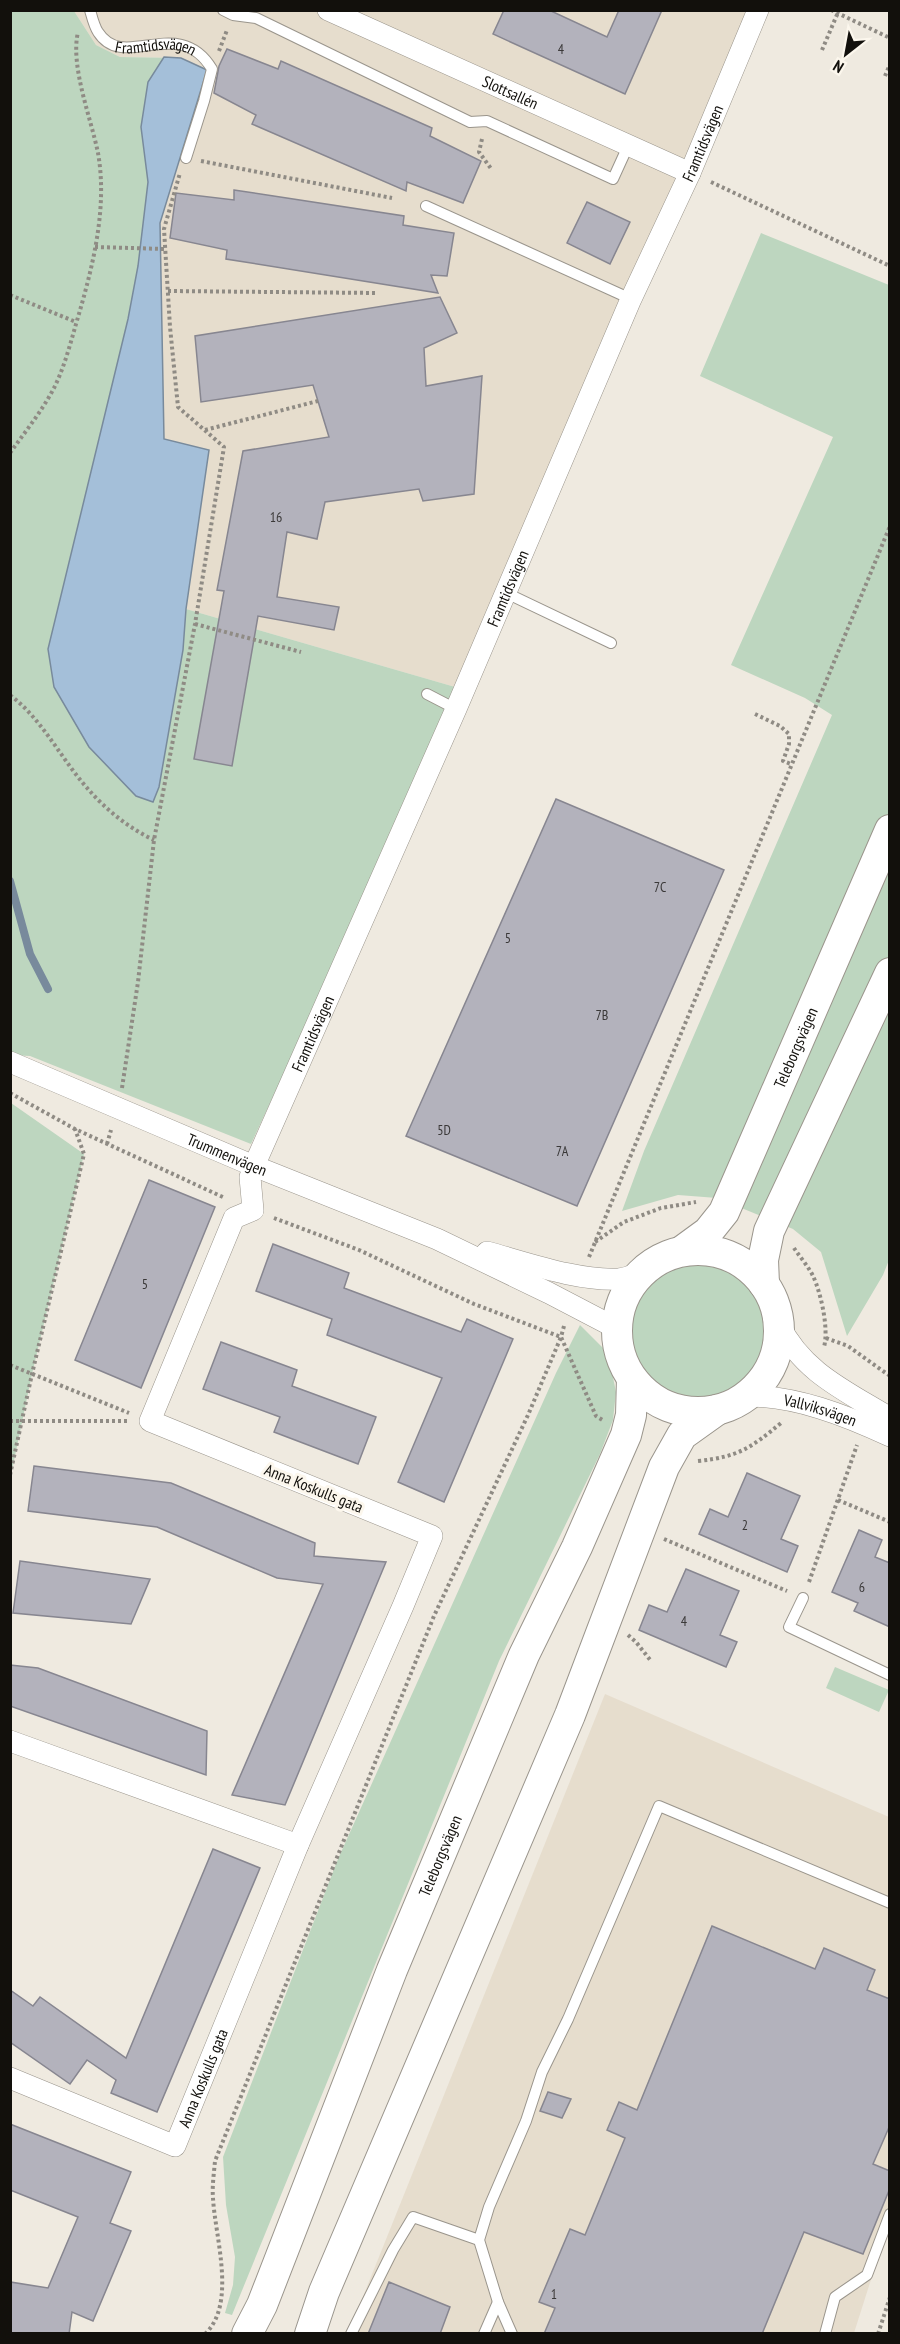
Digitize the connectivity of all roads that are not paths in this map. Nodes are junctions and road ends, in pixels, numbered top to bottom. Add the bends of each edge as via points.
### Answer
1 (90, 10) edge
2 (328, 10) edge
3 (758, 10) edge
4 (228, 13) edge
5 (258, 14) edge
6 (628, 146) junction
7 (186, 158) road end
8 (690, 173) junction
9 (426, 206) dead end
10 (631, 299) junction
11 (504, 592) junction
12 (611, 643) dead end
13 (427, 694) dead end
14 (456, 708) junction
15 (890, 830) edge
16 (890, 973) edge
17 (13, 1061) edge
18 (254, 1166) junction
19 (437, 1239) junction
20 (682, 1251) junction
21 (641, 1272) junction
22 (764, 1284) junction
23 (779, 1324) junction
24 (616, 1328) junction
25 (632, 1378) junction
26 (747, 1396) junction
27 (717, 1410) junction
28 (890, 1418) edge
29 (890, 1436) edge
30 (803, 1598) road end
31 (890, 1675) edge
32 (10, 1742) edge
33 (298, 1845) junction
34 (890, 1903) edge
35 (10, 2078) edge
36 (890, 2214) edge
37 (479, 2240) junction
38 (498, 2302) junction
39 (247, 2334) edge
40 (310, 2334) edge
41 (351, 2334) edge
42 (484, 2334) edge
43 (512, 2334) edge
44 (825, 2334) edge

1 - 7 lane, Framtidsvägen via 98,32 123,48 181,44 206,59 212,69
2 - 6 street, Slottsallén
3 - 8 street, Framtidsvägen
4 - 5 lane
5 - 6 lane via 470,122 487,121 613,179
6 - 8 street, Slottsallén
8 - 10 street, Framtidsvägen
9 - 10 lane
10 - 11 street, Framtidsvägen
11 - 12 lane
11 - 14 street, Framtidsvägen
13 - 14 lane
14 - 18 street, Framtidsvägen
15 - 20 main road, Teleborgsvägen via 724,1212 708,1232
16 - 22 main road via 769,1231 763,1260
17 - 18 street, Trummenvägen
18 - 19 street, Trummenvägen
18 - 33 street, Anna Koskulls gata via 250,1177 253,1210 234,1218 150,1421 432,1536
19 - 21 street, Trummenvägen via 582,1275 621,1279
19 - 24 street, Trummenvägen
20 - 21 main road
20 - 22 main road via 705,1250 728,1256 748,1267
21 - 24 main road via 623,1298
22 - 23 main road
23 - 26 main road via 772,1364 762,1382
23 - 28 street, Vallviksvägen via 796,1353 815,1370
24 - 25 main road via 620,1354
25 - 27 main road via 648,1396 669,1407 693,1413
25 - 39 main road, Teleborgsvägen via 626,1435 524,1654 392,1970 266,2296
26 - 27 main road
26 - 29 street, Vallviksvägen via 798,1402
27 - 40 main road via 687,1430 671,1453 570,1715 324,2292
30 - 31 lane via 789,1627
32 - 33 street
33 - 35 street, Anna Koskulls gata via 175,2146
34 - 37 lane via 659,1806 542,2072
36 - 44 lane via 867,2275 835,2297
37 - 38 lane
37 - 41 lane via 413,2217
38 - 42 lane
38 - 43 lane

